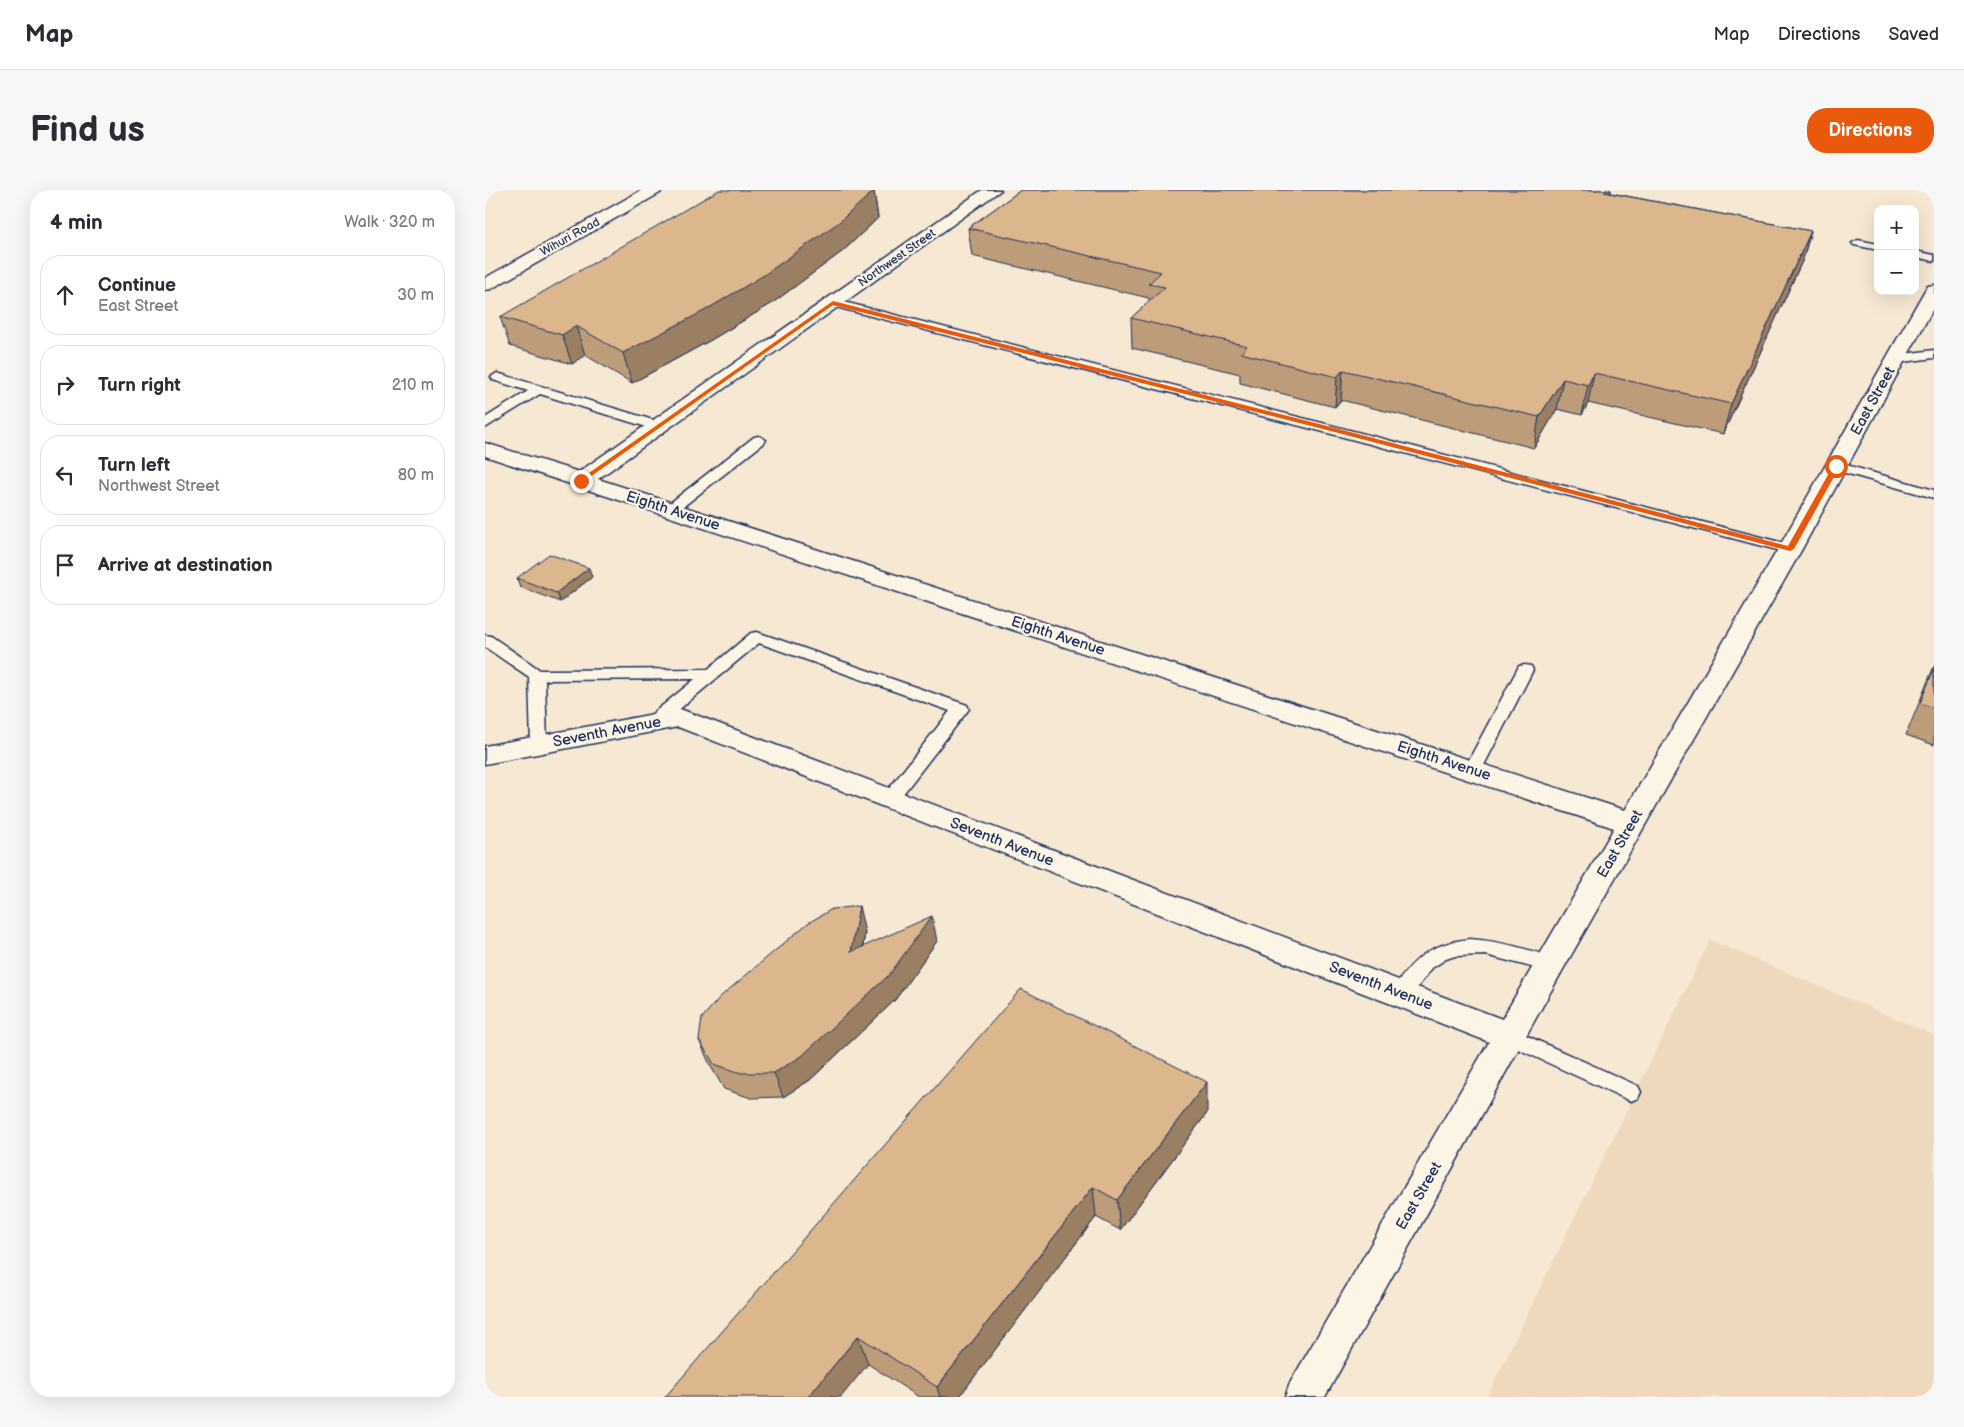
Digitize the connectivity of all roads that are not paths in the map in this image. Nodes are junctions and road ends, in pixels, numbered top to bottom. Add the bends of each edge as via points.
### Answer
1 (654, 190) edge
2 (993, 190) edge
3 (1858, 244) dead end
4 (1874, 246) edge
5 (1919, 255) edge
6 (1934, 258) edge
7 (485, 285) edge
8 (1934, 290) edge
9 (833, 303) junction
10 (1934, 354) edge
11 (1896, 359) junction
12 (497, 377) dead end
13 (539, 390) junction
14 (485, 424) edge
15 (658, 426) junction
16 (759, 440) dead end
17 (485, 449) edge
18 (1836, 466) junction
19 (581, 481) junction
20 (1934, 494) edge
21 (669, 510) junction
22 (1790, 549) junction
23 (485, 640) edge
24 (1525, 670) dead end
25 (714, 674) junction
26 (537, 675) junction
27 (652, 723) junction
28 (539, 745) junction
29 (485, 755) edge
30 (1472, 771) junction
31 (890, 799) junction
32 (1632, 823) junction
33 (1551, 964) junction
34 (1401, 994) junction
35 (1510, 1036) junction
36 (1631, 1092) dead end
37 (1304, 1397) edge

1 - 7 street, Wihuri Road
2 - 9 street, Northwest Street
3 - 4 lane
5 - 6 lane
8 - 11 street, East Street
9 - 15 street, Northwest Street
9 - 22 lane
10 - 11 lane
11 - 18 street, East Street
12 - 13 lane
13 - 14 lane
13 - 15 lane
15 - 19 street, Northwest Street
16 - 21 lane
17 - 19 street, Eighth Avenue
18 - 20 lane
18 - 22 street, East Street
19 - 21 street, Eighth Avenue
21 - 30 street, Eighth Avenue
22 - 32 street, East Street
23 - 26 lane
24 - 30 lane
25 - 26 lane
25 - 27 lane
25 - 31 lane via 757,637 961,709
26 - 28 lane
27 - 28 street, Seventh Avenue
27 - 31 street, Seventh Avenue via 679,718
28 - 29 street, Seventh Avenue
30 - 32 street, Eighth Avenue
31 - 34 street, Seventh Avenue
32 - 33 street, East Street
33 - 34 lane via 1494,948 1464,946 1442,952 1425,962
33 - 35 street, East Street
34 - 35 street, Seventh Avenue
35 - 36 lane
35 - 37 street, East Street

